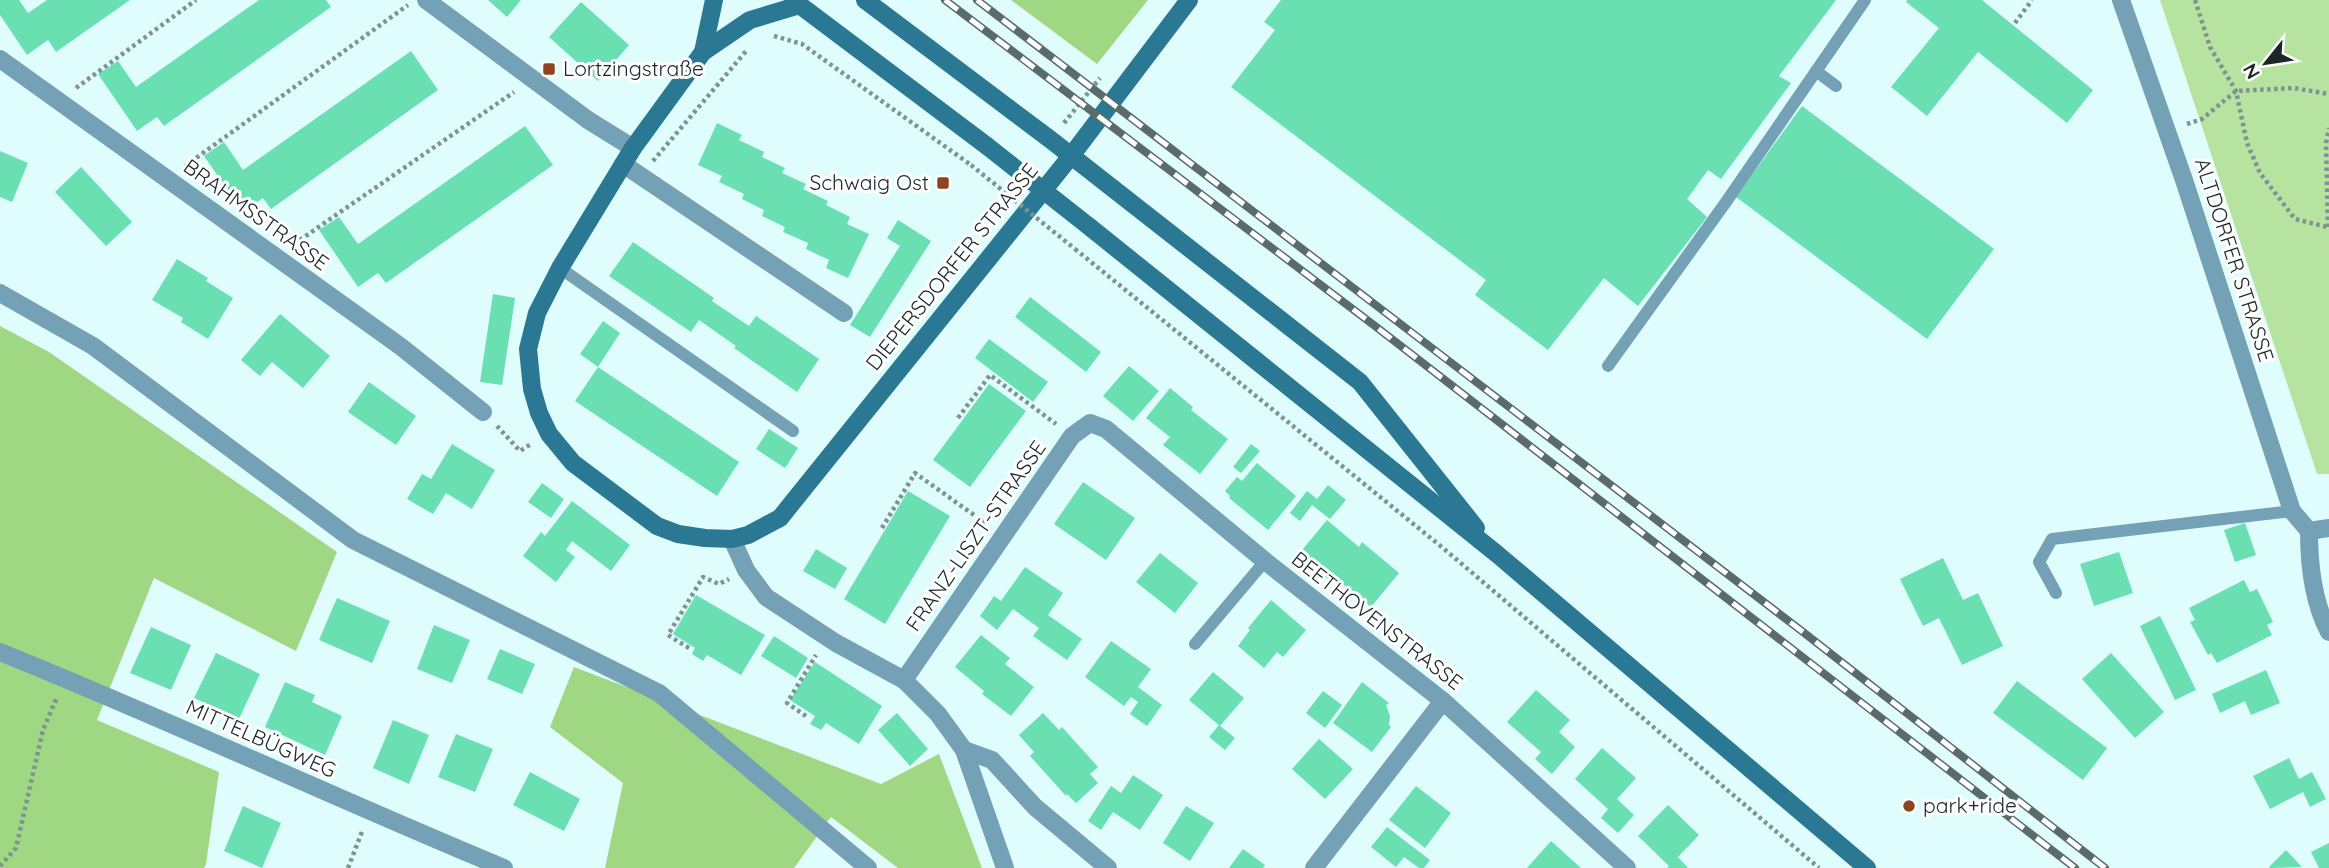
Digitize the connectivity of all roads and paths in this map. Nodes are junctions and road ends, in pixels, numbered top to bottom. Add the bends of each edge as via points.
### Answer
1 (196, 0) edge
2 (416, 0) edge
3 (426, 0) edge
4 (714, 0) edge
5 (864, 0) edge
6 (1189, 0) edge
7 (1865, 0) edge
8 (2032, 0) edge
9 (2122, 0) edge
10 (2194, 0) edge
11 (797, 3) edge
12 (2015, 23) dead end
13 (763, 31) dead end
14 (703, 52) junction
15 (0, 59) edge
16 (1816, 71) junction
17 (533, 78) junction
18 (1836, 86) dead end
19 (2236, 92) junction
20 (2329, 94) edge
21 (59, 101) junction
22 (2329, 128) edge
23 (2166, 129) junction
24 (633, 148) junction
25 (1070, 156) junction
26 (622, 164) junction
27 (167, 179) junction
28 (2328, 227) edge
29 (276, 257) junction
30 (560, 268) junction
31 (0, 293) edge
32 (844, 313) dead end
33 (1608, 366) dead end
34 (483, 412) joint
35 (958, 418) dead end
36 (1090, 423) joint
37 (793, 431) dead end
38 (549, 434) junction
39 (1072, 436) junction
40 (2292, 511) junction
41 (881, 528) dead end
42 (2329, 528) edge
43 (2309, 531) junction
44 (1004, 536) junction
45 (732, 539) junction
46 (1497, 554) junction
47 (1265, 561) junction
48 (746, 570) junction
49 (2056, 593) dead end
50 (2329, 632) edge
51 (827, 637) junction
52 (1195, 644) dead end
53 (689, 648) dead end
54 (0, 652) edge
55 (66, 678) junction
56 (904, 680) junction
57 (1443, 701) junction
58 (806, 716) dead end
59 (964, 750) junction
60 (363, 829) dead end
61 (0, 866) edge
62 (348, 868) edge
63 (504, 868) edge
64 (868, 868) edge
65 (1005, 868) edge
66 (1108, 868) edge
67 (1314, 868) edge
68 (1627, 868) edge
69 (1819, 868) edge
70 (1867, 868) edge

1 - 21 path
2 - 27 path
3 - 17 street
4 - 14 main road
5 - 25 main road
6 - 25 main road, DIEPERSDORFER STRASSE
7 - 16 lane
8 - 12 path
9 - 23 street, ALTDORFER STRASSE
10 - 19 path via 2210,47
11 - 14 main road via 750,20
11 - 46 main road, bridge via 987,146
13 - 69 path, bridge via 802,44 971,165 1443,548
14 - 24 main road
15 - 21 street, BRAHMSSTRASSE
16 - 18 lane
16 - 33 lane
17 - 24 street
17 - 29 path
19 - 20 path via 2294,88
19 - 23 path via 2202,119
19 - 28 path via 2247,143 2260,173 2295,219
21 - 27 street, BRAHMSSTRASSE
22 - 28 path
23 - 40 street, ALTDORFER STRASSE
24 - 26 main road
25 - 45 main road, DIEPERSDORFER STRASSE via 780,518 748,536
25 - 46 main road via 1360,382
26 - 30 main road
26 - 32 street
27 - 29 street, BRAHMSSTRASSE
29 - 34 street, BRAHMSSTRASSE
30 - 37 lane
30 - 38 main road via 537,313 528,349 532,389
31 - 64 street via 93,346 354,540 659,693
34 - 38 path via 520,451
35 - 39 path via 990,375
36 - 39 street, FRANZ-LISZT-STRASSE
36 - 47 street, BEETHOVENSTRASSE via 1105,429
38 - 45 main road via 573,463 657,526 678,534
39 - 44 street, FRANZ-LISZT-STRASSE
40 - 43 street, ALTDORFER STRASSE
40 - 49 lane via 2052,539 2039,562
41 - 44 path via 915,473
42 - 43 street
43 - 50 street via 2309,566
44 - 56 street, FRANZ-LISZT-STRASSE
45 - 48 street
46 - 70 main road
47 - 52 lane
47 - 57 street, BEETHOVENSTRASSE
48 - 51 street via 766,597
48 - 53 path via 719,584 703,576 668,635
51 - 56 street
51 - 58 path via 787,702
54 - 55 street, MITTELBÜGWEG
55 - 61 path via 43,730 16,848
55 - 63 street, MITTELBÜGWEG
56 - 59 street via 938,713
57 - 67 street
57 - 68 street, BEETHOVENSTRASSE
59 - 65 street
59 - 66 street via 992,760 1035,807
60 - 62 path

